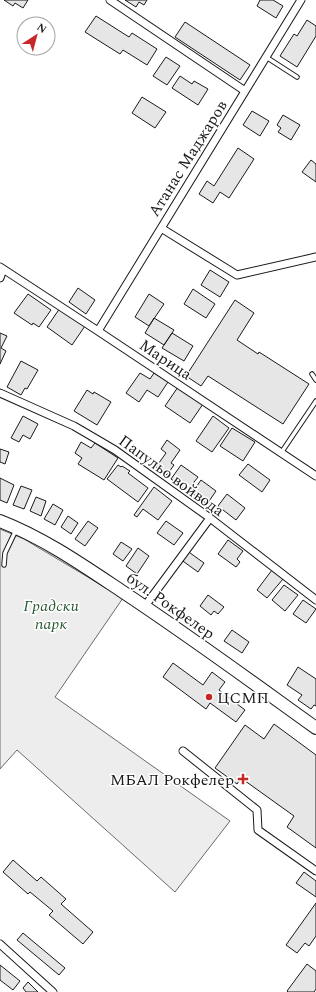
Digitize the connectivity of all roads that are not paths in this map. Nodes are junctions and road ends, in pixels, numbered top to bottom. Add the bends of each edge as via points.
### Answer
1 (110, 0) edge
2 (301, 0) edge
3 (266, 57) junction
4 (297, 76) dead end
5 (245, 91) junction
6 (160, 228) junction
7 (316, 257) edge
8 (2, 268) edge
9 (0, 278) edge
10 (98, 331) junction
11 (312, 374) dead end
12 (316, 380) edge
13 (0, 393) edge
14 (316, 401) edge
15 (281, 453) junction
16 (316, 476) edge
17 (210, 518) junction
18 (0, 521) edge
19 (17, 527) junction
20 (4, 565) dead end
21 (316, 600) edge
22 (145, 606) junction
23 (316, 728) edge
24 (183, 751) dead end
25 (316, 872) edge
26 (1, 946) edge
27 (53, 992) edge

1 - 5 street
2 - 3 street, Атанас Маджаров
3 - 4 lane
3 - 5 street, Атанас Маджаров
5 - 6 street, Атанас Маджаров
6 - 7 street via 237,275
6 - 10 street, Атанас Маджаров
8 - 9 street
8 - 10 street, Марица
10 - 15 street, Марица
11 - 12 lane
13 - 17 street, Папульо войвода via 74,426 115,450
14 - 15 lane
15 - 16 street, Марица
17 - 21 street, Папульо войвода
17 - 22 street
18 - 19 main road, бул. Рокфелер
19 - 20 lane via 5,553
19 - 22 main road, бул. Рокфелер via 82,564
22 - 23 main road, бул. Рокфелер
24 - 25 street via 257,810 258,830
26 - 27 street

